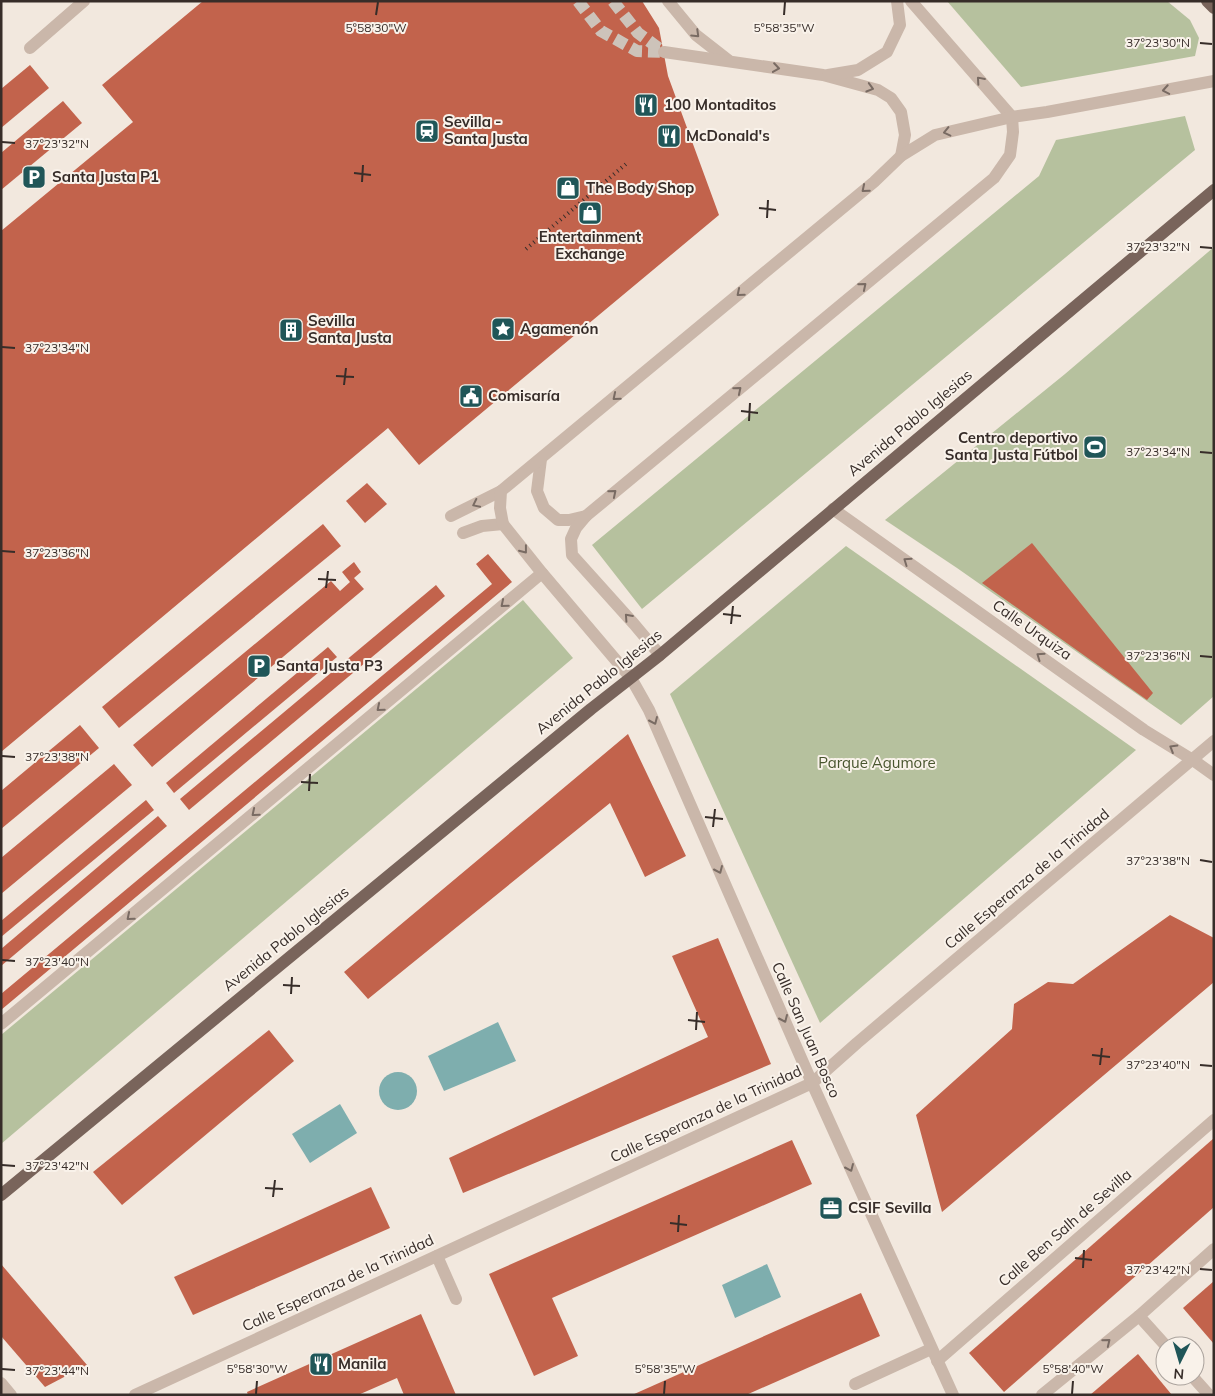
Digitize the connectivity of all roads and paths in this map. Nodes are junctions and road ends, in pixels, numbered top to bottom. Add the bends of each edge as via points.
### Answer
1 (668, 1) edge
2 (897, 1) edge
3 (911, 1) edge
4 (1207, 1) edge
5 (78, 3) edge
6 (1214, 8) edge
7 (30, 48) dead end
8 (664, 52) dead end
9 (730, 62) junction
10 (823, 75) junction
11 (1214, 81) edge
12 (1012, 117) junction
13 (901, 156) junction
14 (1214, 190) edge
15 (541, 459) junction
16 (501, 491) junction
17 (833, 509) junction
18 (451, 516) dead end
19 (586, 516) junction
20 (503, 524) junction
21 (463, 532) dead end
22 (542, 573) junction
23 (660, 655) junction
24 (631, 678) junction
25 (1214, 741) edge
26 (1192, 760) junction
27 (1214, 775) edge
28 (1, 1024) edge
29 (812, 1083) junction
30 (1214, 1120) edge
31 (1, 1195) edge
32 (1214, 1249) edge
33 (437, 1256) junction
34 (456, 1298) dead end
35 (1140, 1316) junction
36 (1157, 1336) edge
37 (931, 1349) junction
38 (937, 1361) junction
39 (1, 1383) edge
40 (854, 1384) dead end
41 (11, 1395) edge
42 (135, 1395) edge
43 (953, 1395) edge
44 (1042, 1395) edge

1 -> 9 street via 696,35
2 - 10 street via 900,25 887,52 858,70
12 -> 3 street
4 - 6 main road
5 - 7 street
8 - 9 street
9 -> 10 street
10 -> 13 street via 878,90 891,98 901,112 905,135
11 -> 12 street
12 -> 13 street via 935,135
19 -> 12 street via 994,178 1010,155
13 -> 15 street via 874,182
14 - 17 main road, Avenida Pablo Iglesias
15 - 16 street
15 - 19 street via 537,491 544,508 558,520
16 -> 18 street
16 - 20 street
17 - 23 main road, Avenida Pablo Iglesias
26 -> 17 street, Calle Urquiza via 1144,730
23 -> 19 street via 572,555 571,539
20 - 21 street
20 -> 22 street, Calle San Juan Bosco
22 - 24 street, Calle San Juan Bosco
22 -> 28 street
23 - 24 main road, Avenida Pablo Iglesias
24 -> 29 street, Calle San Juan Bosco via 649,710
24 - 31 main road, Avenida Pablo Iglesias
25 - 26 street, Calle Esperanza de la Trinidad
26 - 27 street, Calle Urquiza
26 - 29 street, Calle Esperanza de la Trinidad
29 - 33 street, Calle Esperanza de la Trinidad
29 -> 37 street, Calle San Juan Bosco
30 - 38 street, Calle Ben Salh de Sevilla
32 - 35 street
33 - 34 street
33 - 42 street, Calle Esperanza de la Trinidad
35 - 36 street
44 -> 35 street
37 - 38 street, Calle San Juan Bosco
37 - 40 street
38 - 43 street, Calle San Juan Bosco
39 - 41 street

